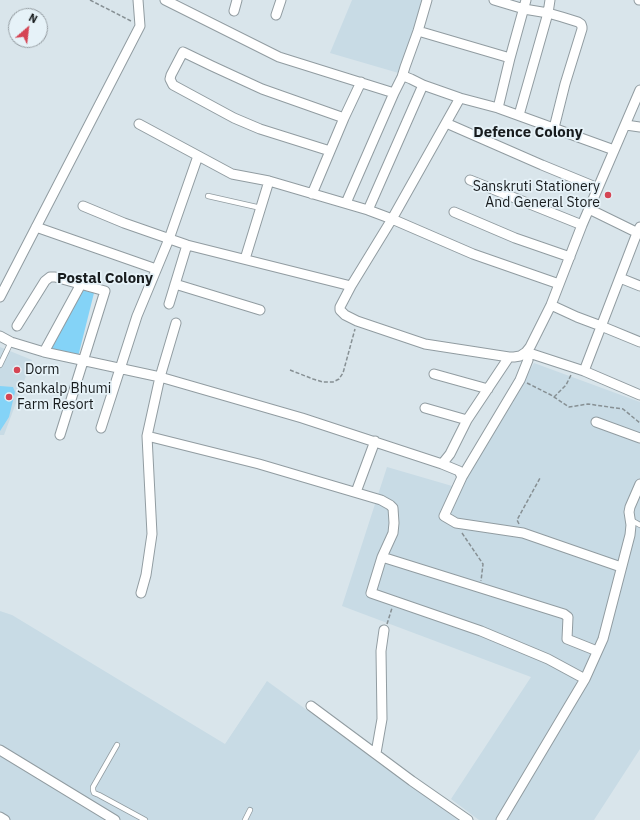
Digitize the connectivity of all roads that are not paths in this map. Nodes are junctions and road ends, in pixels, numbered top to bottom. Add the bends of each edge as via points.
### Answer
1 (138, 0) edge
2 (165, 0) edge
3 (237, 0) edge
4 (281, 0) edge
5 (427, 0) edge
6 (494, 0) edge
7 (550, 0) edge
8 (525, 4) edge
9 (234, 11) dead end
10 (548, 13) junction
11 (276, 16) dead end
12 (418, 30) junction
13 (510, 58) junction
14 (402, 77) junction
15 (362, 82) junction
16 (423, 85) junction
17 (640, 90) edge
18 (394, 93) junction
19 (460, 98) junction
20 (498, 108) junction
21 (519, 116) junction
22 (344, 118) junction
23 (446, 123) junction
24 (138, 124) dead end
25 (626, 125) junction
26 (640, 127) edge
27 (554, 128) junction
28 (614, 150) junction
29 (330, 151) junction
30 (198, 156) junction
31 (470, 180) dead end
32 (269, 181) junction
33 (598, 188) junction
34 (312, 194) junction
35 (208, 196) dead end
36 (346, 203) junction
37 (83, 206) dead end
38 (261, 208) junction
39 (589, 209) junction
40 (368, 210) junction
41 (454, 212) dead end
42 (392, 219) junction
43 (582, 225) junction
44 (36, 227) junction
45 (639, 231) edge
46 (169, 239) junction
47 (187, 245) junction
48 (570, 257) junction
49 (245, 259) junction
50 (156, 269) junction
51 (620, 278) junction
52 (81, 284) junction
53 (175, 284) junction
54 (559, 284) junction
55 (351, 286) junction
56 (640, 286) edge
57 (0, 297) edge
58 (169, 304) dead end
59 (551, 306) junction
60 (260, 310) dead end
61 (176, 323) dead end
62 (17, 326) dead end
63 (601, 326) junction
64 (0, 336) edge
65 (11, 342) junction
66 (640, 342) edge
67 (44, 352) junction
68 (526, 352) junction
69 (509, 357) junction
70 (83, 360) junction
71 (0, 365) edge
72 (120, 368) junction
73 (584, 371) junction
74 (434, 374) dead end
75 (160, 377) junction
76 (488, 389) junction
77 (640, 395) edge
78 (425, 408) dead end
79 (468, 420) junction
80 (596, 422) dead end
81 (101, 428) dead end
82 (60, 436) dead end
83 (147, 436) junction
84 (640, 438) edge
85 (374, 441) junction
86 (442, 464) junction
87 (462, 477) junction
88 (640, 484) edge
89 (356, 492) junction
90 (630, 519) junction
91 (640, 525) edge
92 (382, 557) junction
93 (621, 566) junction
94 (141, 593) dead end
95 (384, 630) road end
96 (598, 651) junction
97 (585, 679) junction
98 (311, 706) dead end
99 (117, 746) dead end
100 (0, 750) edge
101 (376, 753) junction
102 (250, 810) dead end
103 (0, 817) edge
104 (5, 820) edge
105 (116, 820) edge
106 (145, 820) edge
107 (245, 820) edge
108 (468, 820) edge
109 (501, 820) edge

1 - 44 street via 140,26
2 - 15 street via 280,57
3 - 9 street
4 - 11 street
5 - 12 street
6 - 8 street
7 - 10 street
8 - 10 street
8 - 13 street
10 - 21 street
10 - 27 street via 578,22 582,29
12 - 13 street
12 - 14 street
13 - 20 street
14 - 16 street via 411,78
14 - 18 street
15 - 18 street
15 - 22 street
16 - 19 street
16 - 40 street
17 - 25 street
18 - 36 street
19 - 20 street
19 - 23 street
20 - 21 street
21 - 27 street
22 - 29 street
22 - 29 street via 262,89 183,52 171,74 173,85 234,118
23 - 33 street
23 - 42 street
24 - 30 street
25 - 26 street
25 - 28 street
27 - 28 street
28 - 33 street
29 - 34 street
30 - 32 street via 232,174
30 - 46 street
31 - 43 street
32 - 34 street
32 - 38 street
33 - 39 street
34 - 36 street
35 - 38 lane
36 - 40 street
37 - 46 street
38 - 49 street
39 - 43 street
39 - 45 street
40 - 42 street
41 - 48 street via 514,238
42 - 54 street via 473,254
42 - 55 street
43 - 48 street
44 - 50 street
44 - 57 street
45 - 51 street
46 - 47 street
46 - 50 street
47 - 49 street
47 - 53 street
48 - 54 street
49 - 55 street
50 - 72 street via 136,316
51 - 56 street
51 - 63 street
52 - 62 street via 55,277 47,278
52 - 67 street
52 - 70 street via 105,291
53 - 58 street
53 - 60 street
54 - 59 street
55 - 69 street via 340,310 357,321 425,344
59 - 63 street
59 - 68 street
61 - 75 street
63 - 66 street
63 - 73 street
64 - 65 street
65 - 67 street
65 - 71 lane
67 - 70 street
68 - 69 street via 514,358
68 - 73 street
68 - 87 street via 528,360 520,380
69 - 76 street
70 - 72 street
70 - 82 street
72 - 75 street
72 - 81 street
73 - 77 street
74 - 76 street
75 - 83 street
75 - 85 street
76 - 79 street
78 - 79 street
79 - 86 street
80 - 84 street
83 - 89 street
83 - 94 street via 152,534
85 - 86 street
85 - 89 street
86 - 87 street via 459,471
87 - 93 street via 444,516 456,523 523,534
88 - 90 street via 630,507
89 - 92 street via 382,500 393,508 393,533
90 - 91 lane
90 - 93 street via 630,535
92 - 96 street via 564,614 568,617 566,639
92 - 97 street via 371,593 481,631 548,659
93 - 96 street
95 - 101 street via 381,651 382,719
96 - 97 street
97 - 109 street
98 - 101 street
99 - 106 lane via 93,790
100 - 105 street
101 - 108 street
102 - 107 lane
103 - 104 street

